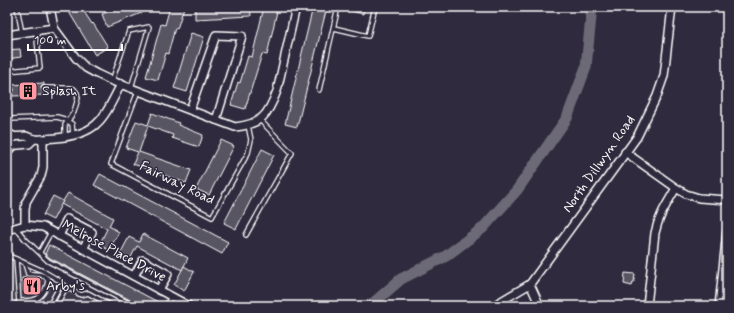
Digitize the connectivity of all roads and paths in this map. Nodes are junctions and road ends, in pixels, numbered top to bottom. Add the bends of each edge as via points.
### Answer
1 (16, 7) edge
2 (50, 7) edge
3 (296, 7) edge
4 (338, 7) edge
5 (375, 7) edge
6 (672, 7) edge
7 (54, 28) junction
8 (334, 28) junction
9 (36, 31) junction
10 (22, 33) junction
11 (7, 35) edge
12 (7, 71) edge
13 (112, 81) junction
14 (120, 84) junction
15 (44, 88) dead end
16 (134, 89) junction
17 (319, 90) dead end
18 (190, 110) junction
19 (7, 116) edge
20 (216, 120) junction
21 (260, 120) junction
22 (68, 121) junction
23 (248, 125) junction
24 (73, 135) junction
25 (66, 137) junction
26 (43, 139) junction
27 (8, 142) edge
28 (625, 152) junction
29 (676, 188) junction
30 (727, 200) edge
31 (25, 225) junction
32 (16, 228) junction
33 (7, 230) edge
34 (727, 231) edge
35 (52, 232) junction
36 (246, 235) dead end
37 (59, 236) junction
38 (84, 249) junction
39 (40, 252) junction
40 (7, 255) edge
41 (16, 259) junction
42 (25, 264) junction
43 (134, 276) junction
44 (61, 284) junction
45 (530, 284) junction
46 (66, 287) junction
47 (159, 290) junction
48 (171, 296) junction
49 (20, 303) junction
50 (13, 306) edge
51 (32, 306) edge
52 (49, 306) edge
53 (56, 306) edge
54 (112, 306) edge
55 (134, 306) edge
56 (166, 306) edge
57 (189, 306) edge
58 (493, 306) edge
59 (540, 306) edge
60 (647, 306) edge
61 (719, 306) edge

1 - 10 lane
2 - 7 street
3 - 21 street via 277,91
4 - 8 lane
5 - 8 lane via 368,36
6 - 28 street, North Dillwyn Road via 664,76 637,137
7 - 9 street
7 - 13 street via 86,68
8 - 17 lane
9 - 10 street
9 - 12 lane via 40,68
10 - 11 street
13 - 14 street
13 - 16 lane via 129,31 149,28
14 - 16 street
14 - 24 street via 100,122
15 - 22 lane via 70,88 77,93 74,112
16 - 18 street
16 - 23 lane, Fairway Road via 110,164 212,217 248,152 251,140
18 - 20 street
18 - 20 street via 216,35 242,36
19 - 22 lane via 11,120 57,117
20 - 23 street via 235,127
21 - 23 street
21 - 36 lane via 292,152
22 - 24 lane via 72,124
22 - 25 lane via 65,125
24 - 25 street
25 - 26 street
26 - 27 street via 28,136
26 - 31 street via 43,167 41,176 26,202
28 - 29 street
28 - 45 street, North Dillwyn Road
29 - 30 street via 694,197
29 - 60 street via 657,223
31 - 32 street, Melrose Place Drive
31 - 35 street, Melrose Place Drive via 43,227
32 - 33 street, Melrose Place Drive
32 - 39 lane
34 - 61 street
35 - 37 street, Melrose Place Drive
35 - 39 lane
37 - 38 street, Melrose Place Drive
37 - 38 street via 67,220 92,232
38 - 43 street, Melrose Place Drive
39 - 55 lane via 48,262
40 - 41 lane
41 - 42 lane
41 - 49 lane
42 - 44 lane via 43,271
42 - 49 lane via 28,274 42,275 48,282 38,298
43 - 47 street, Melrose Place Drive
43 - 47 street via 143,260 168,274
44 - 46 lane
44 - 52 lane
45 - 58 street, North Dillwyn Road
45 - 59 street
46 - 53 lane
46 - 54 lane via 81,295 88,293
47 - 48 street, Melrose Place Drive
48 - 56 lane
48 - 57 street, Melrose Place Drive
49 - 50 lane
49 - 51 lane

